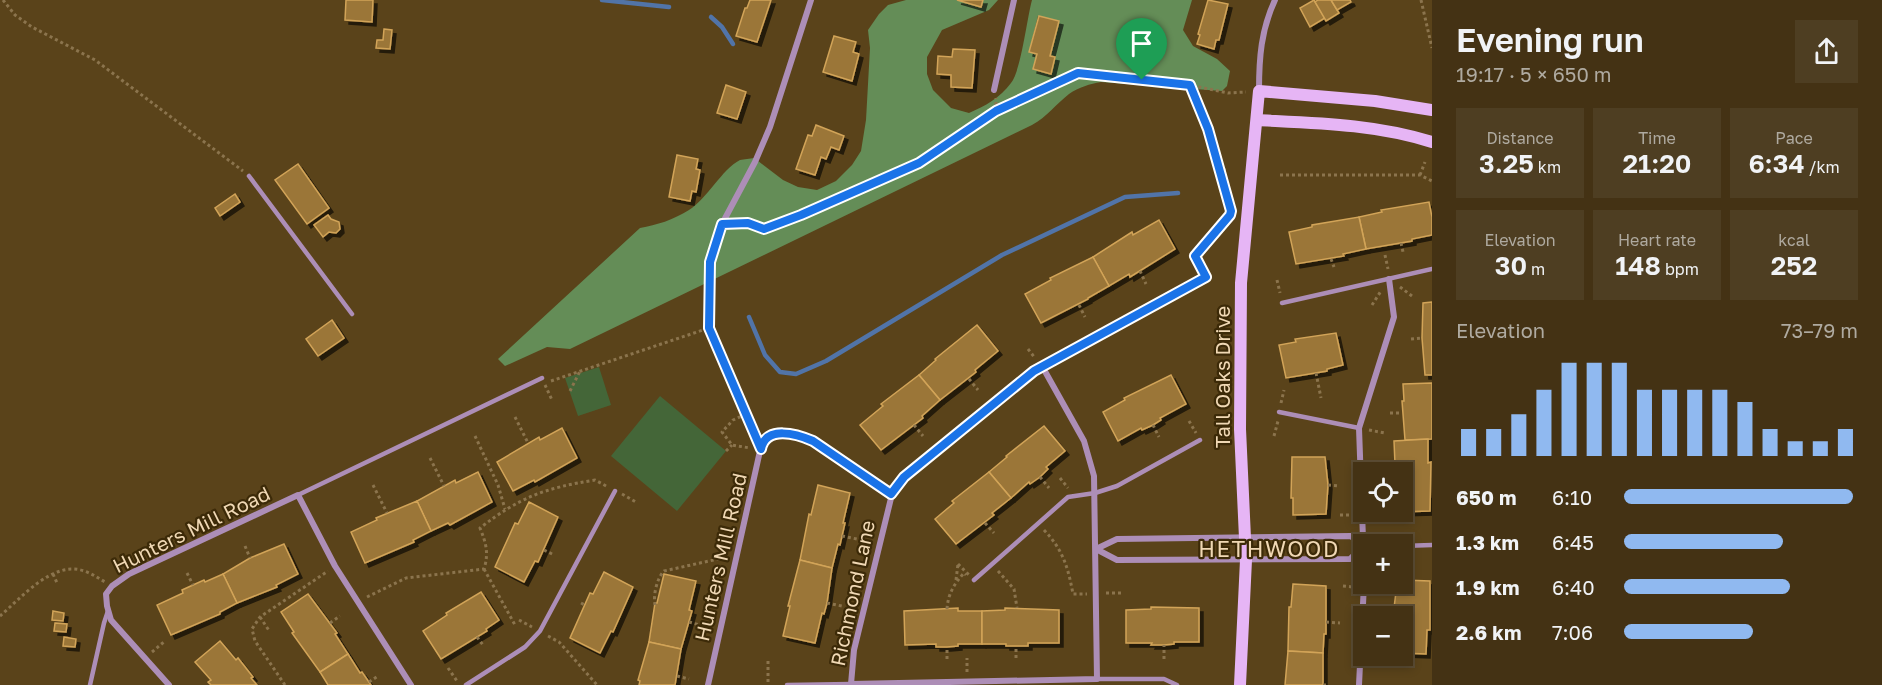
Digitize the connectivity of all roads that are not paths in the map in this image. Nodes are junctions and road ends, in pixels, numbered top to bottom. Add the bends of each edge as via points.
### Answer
1 (811, 0) edge
2 (1014, 0) edge
3 (1275, 0) edge
4 (994, 90) dead end
5 (1259, 91) junction
6 (1432, 110) edge
7 (1257, 120) junction
8 (1432, 142) edge
9 (249, 176) road end
10 (722, 224) road end
11 (1432, 269) edge
12 (1206, 277) road end
13 (1389, 279) junction
14 (1282, 303) road end
15 (352, 314) dead end
16 (1040, 363) junction
17 (542, 378) road end
18 (1279, 412) dead end
19 (1359, 428) junction
20 (1200, 440) dead end
21 (615, 491) dead end
22 (1095, 493) junction
23 (891, 494) junction
24 (298, 495) junction
25 (1363, 534) edge
26 (1246, 537) junction
27 (1353, 538) edge
28 (1432, 545) edge
29 (1413, 546) edge
30 (1096, 549) junction
31 (1353, 556) edge
32 (1246, 560) junction
33 (974, 580) dead end
34 (1364, 594) edge
35 (108, 611) junction
36 (1097, 679) junction
37 (851, 684) edge
38 (967, 684) edge
39 (90, 685) edge
40 (169, 685) edge
41 (411, 685) edge
42 (466, 685) edge
43 (708, 685) edge
44 (787, 685) edge
45 (1177, 685) edge
46 (1240, 685) edge
47 (1359, 685) edge

1 - 10 street via 770,127
2 - 4 street
3 - 5 street, Tall Oaks Drive via 1265,20 1259,55
5 - 6 street
5 - 7 street, Tall Oaks Drive
7 - 8 street via 1349,125 1404,133
7 - 26 street, Tall Oaks Drive via 1241,283 1240,429
9 - 15 lane
11 - 13 lane
12 - 16 lane, Richmond Lane
13 - 14 lane
13 - 19 street via 1394,317
16 - 22 street via 1084,441
16 - 23 street, Richmond Lane via 904,477
17 - 24 lane, Hunters Mill Road
18 - 19 lane
19 - 25 street
20 - 22 lane via 1116,486
21 - 42 lane via 540,631 525,646
22 - 30 street
22 - 33 lane via 1068,497
23 - 37 street, Richmond Lane via 854,650
23 - 43 street, Hunters Mill Road via 804,436 774,433 762,442
24 - 35 street, Hunters Mill Road via 129,574 106,594
24 - 41 street, Hunters Mill Road via 335,566
26 - 27 street
26 - 30 street via 1117,539
26 - 32 street, Tall Oaks Drive
28 - 29 lane
30 - 32 street via 1117,560
30 - 36 street
31 - 32 street
32 - 46 street, Tall Oaks Drive
34 - 47 street
35 - 39 lane
35 - 40 street via 111,620
36 - 38 street, Richmond Lane
36 - 45 lane, Richmond Lane via 1164,679
37 - 38 street, Richmond Lane
37 - 44 lane, Richmond Lane

